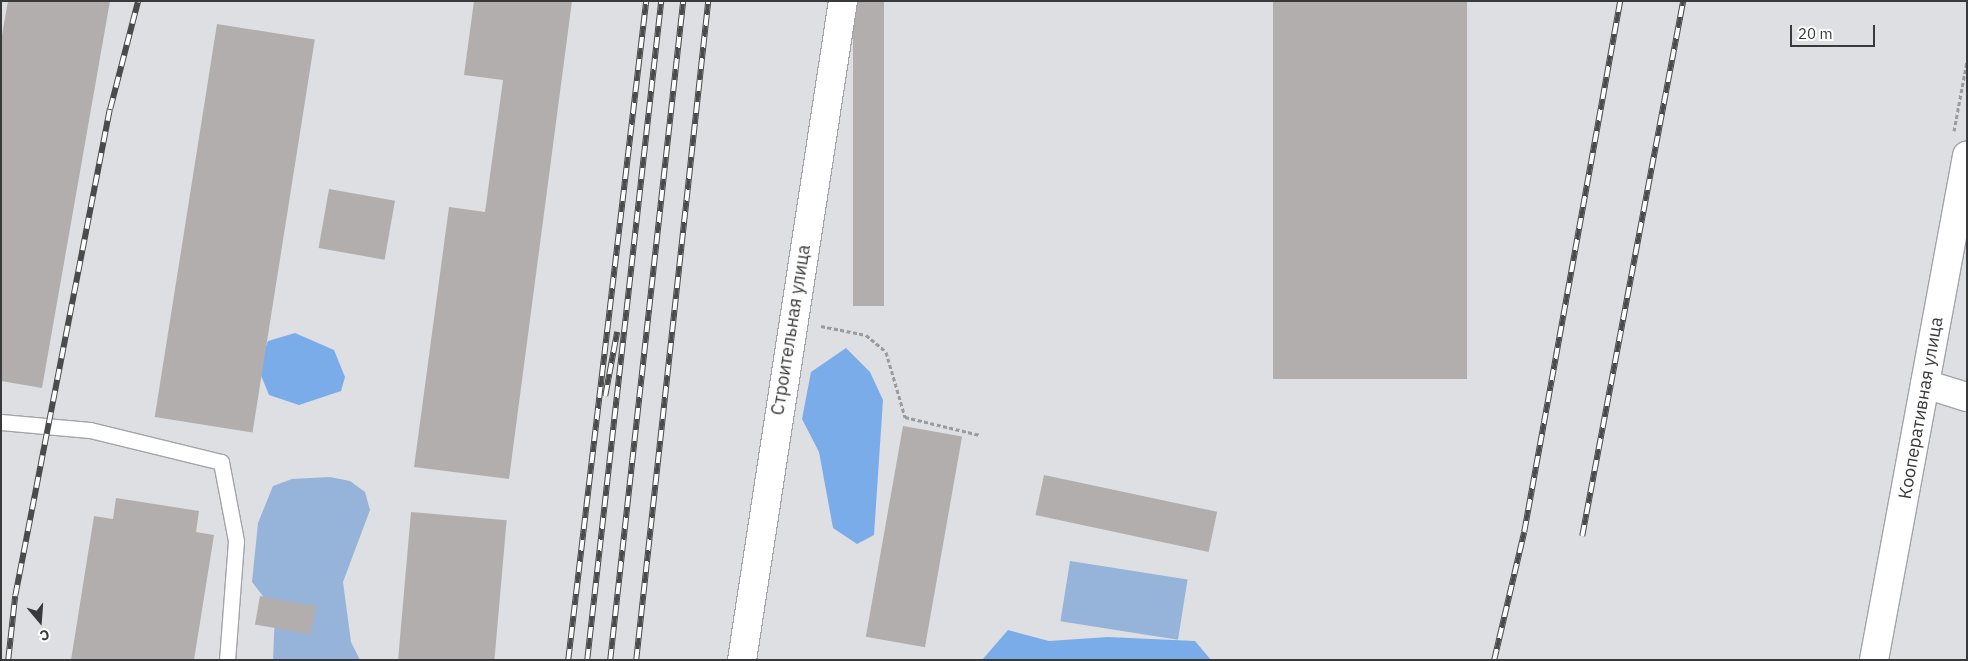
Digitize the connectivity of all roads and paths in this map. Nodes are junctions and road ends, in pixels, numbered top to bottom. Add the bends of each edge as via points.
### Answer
1 (843, 1) edge
2 (1967, 156) edge
3 (791, 320) junction
4 (1925, 384) junction
5 (1967, 397) edge
6 (1, 422) edge
7 (980, 435) dead end
8 (227, 660) edge
9 (742, 660) edge
10 (1874, 660) edge

1 - 3 street, Строительная улица
2 - 4 street, Кооперативная улица
3 - 7 path via 866,335 886,352 905,417
3 - 9 street, Строительная улица
4 - 5 street
4 - 10 street, Кооперативная улица
6 - 8 lane via 90,430 221,462 236,541

